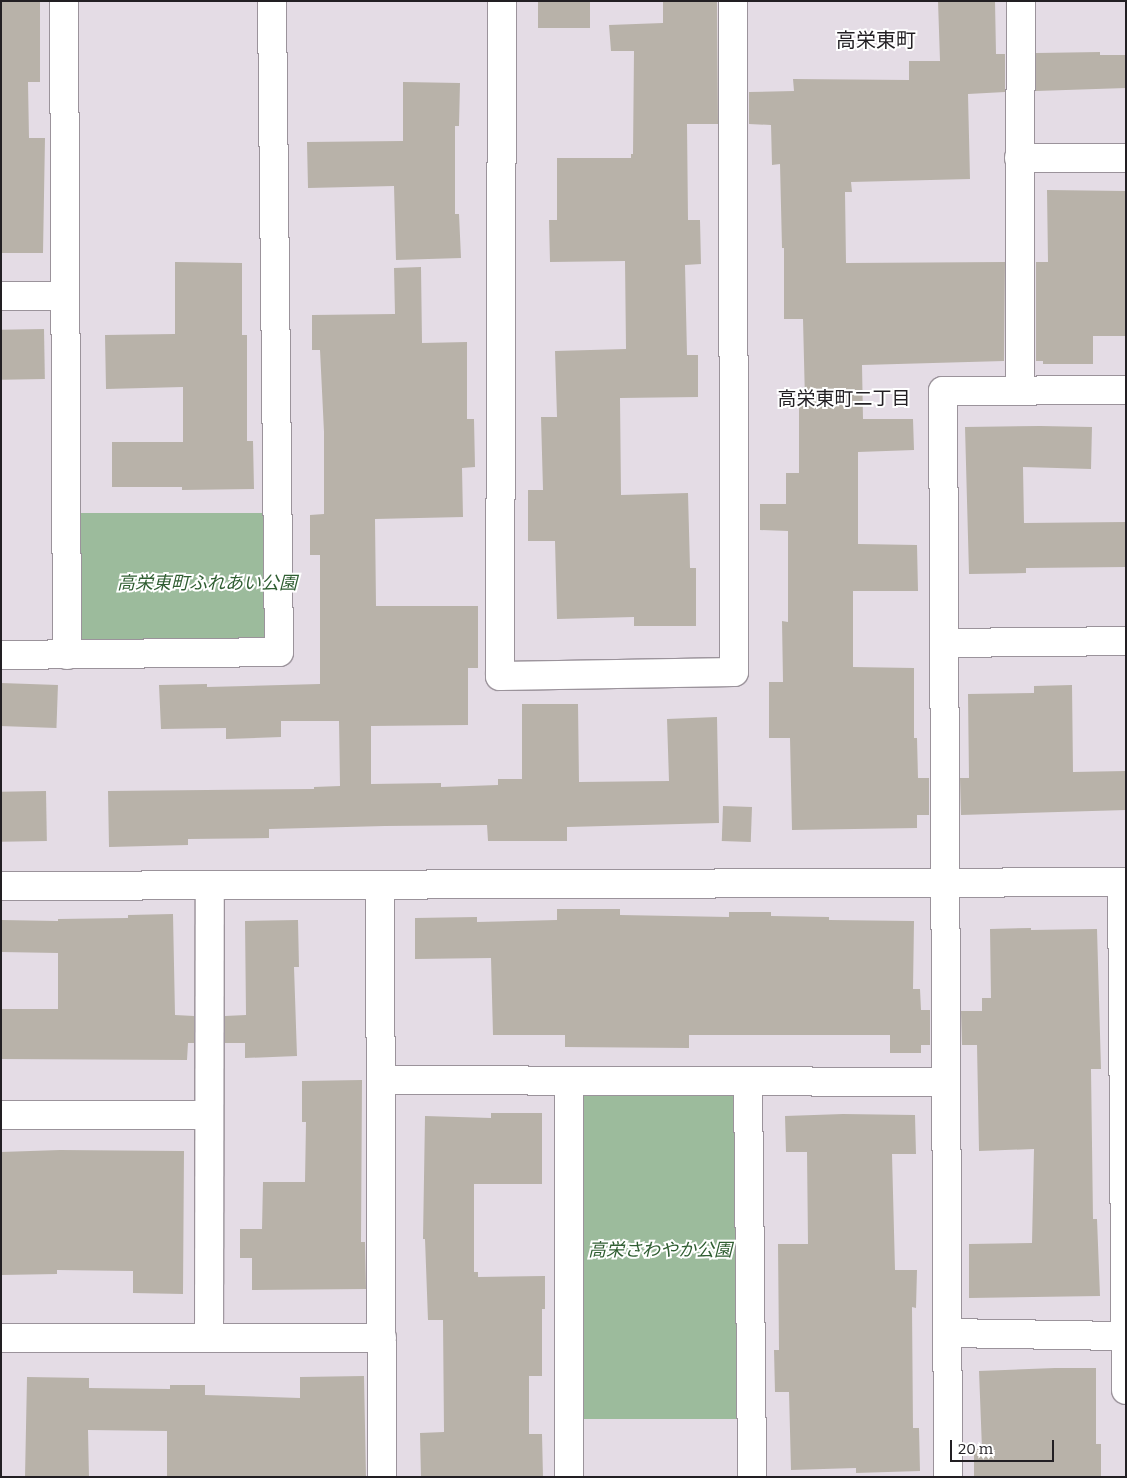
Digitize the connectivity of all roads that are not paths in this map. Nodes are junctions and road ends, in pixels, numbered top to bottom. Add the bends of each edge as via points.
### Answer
1 (64, 1) edge
2 (272, 1) edge
3 (502, 1) edge
4 (733, 1) edge
5 (1021, 1) edge
6 (1019, 158) junction
7 (1126, 158) edge
8 (1, 296) edge
9 (64, 296) junction
10 (1126, 390) edge
11 (1020, 391) junction
12 (1126, 641) edge
13 (944, 642) junction
14 (1, 655) edge
15 (67, 655) junction
16 (1124, 882) edge
17 (945, 883) junction
18 (210, 885) junction
19 (380, 885) junction
20 (1, 886) edge
21 (382, 1080) junction
22 (569, 1082) junction
23 (748, 1082) junction
24 (946, 1082) junction
25 (1, 1115) edge
26 (209, 1115) junction
27 (948, 1333) junction
28 (1125, 1336) edge
29 (1, 1338) edge
30 (209, 1338) junction
31 (382, 1338) junction
32 (1126, 1390) edge
33 (382, 1477) edge
34 (569, 1477) edge
35 (752, 1477) edge
36 (948, 1477) edge

1 - 9 street
2 - 15 street via 279,652
3 - 4 street via 500,676 734,672
5 - 6 street
6 - 7 street
6 - 11 street
8 - 9 street
9 - 15 street
10 - 11 street
11 - 13 street via 943,391
12 - 13 street
13 - 17 street
14 - 15 street
16 - 17 street
16 - 28 street
17 - 19 street
17 - 24 street
18 - 19 street
18 - 20 street
18 - 26 street
19 - 21 street
21 - 22 street
21 - 31 street
22 - 23 street
22 - 34 street
23 - 24 street
23 - 35 street
24 - 27 street
25 - 26 street
26 - 30 street
27 - 28 street
27 - 36 street
28 - 32 street
29 - 30 street
30 - 31 street
31 - 33 street

